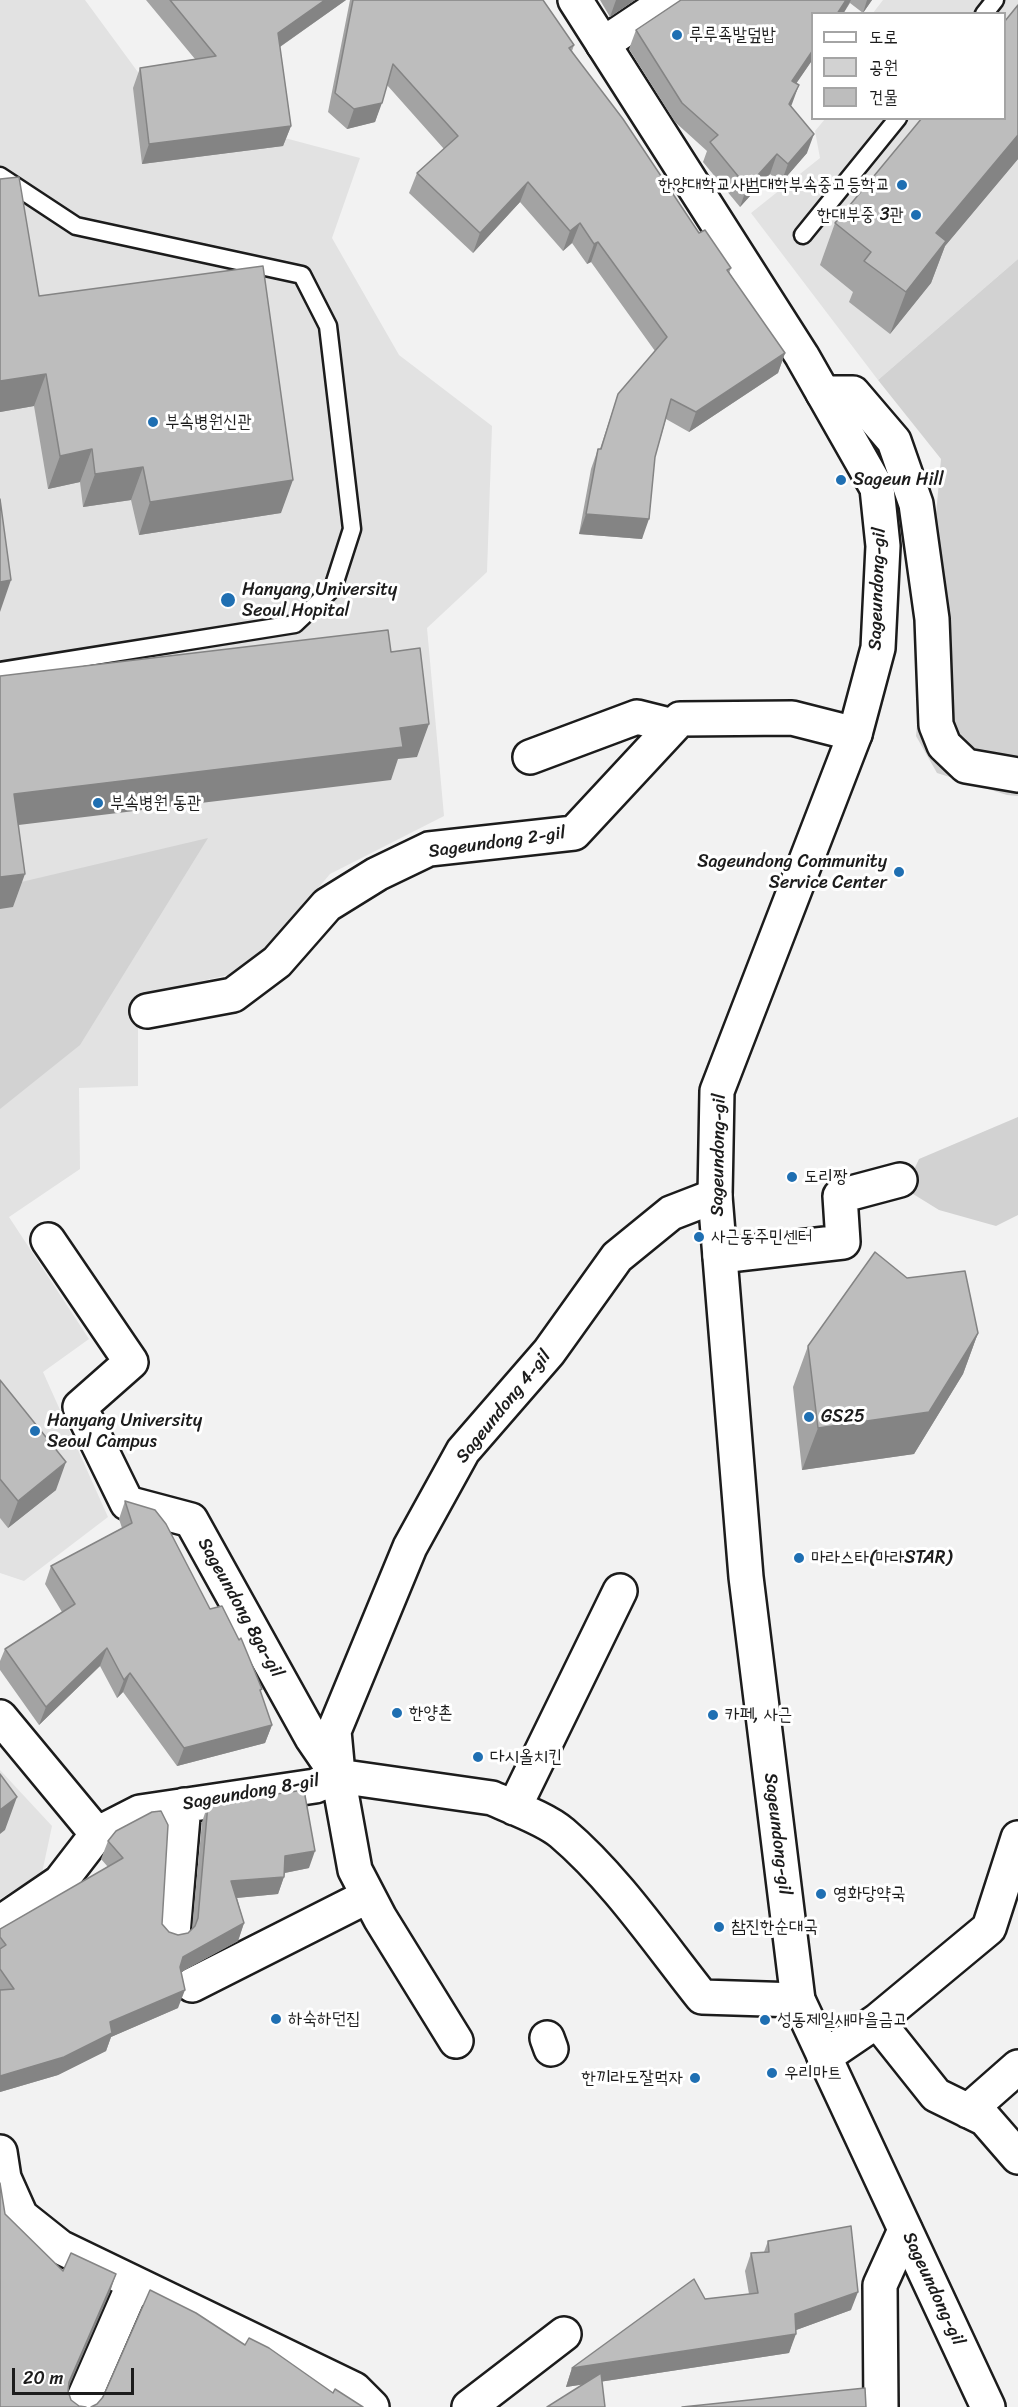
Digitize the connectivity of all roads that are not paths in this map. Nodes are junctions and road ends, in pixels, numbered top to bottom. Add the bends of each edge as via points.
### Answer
1 (575, 0) edge
2 (669, 0) edge
3 (995, 0) edge
4 (986, 12) edge
5 (603, 44) junction
6 (896, 120) edge
7 (0, 176) edge
8 (803, 235) dead end
9 (823, 393) junction
10 (0, 671) edge
11 (673, 726) junction
12 (855, 734) junction
13 (530, 757) dead end
14 (1018, 775) edge
15 (147, 1011) dead end
16 (900, 1180) dead end
17 (716, 1196) junction
18 (48, 1240) dead end
19 (720, 1256) junction
20 (620, 1591) dead end
21 (0, 1717) edge
22 (339, 1776) junction
23 (184, 1805) junction
24 (514, 1808) junction
25 (97, 1834) junction
26 (1018, 1838) edge
27 (368, 1896) junction
28 (0, 1923) edge
29 (173, 1934) edge
30 (192, 1985) dead end
31 (798, 2000) junction
32 (877, 2021) junction
33 (456, 2041) dead end
34 (824, 2057) junction
35 (1018, 2067) edge
36 (968, 2111) junction
37 (0, 2152) edge
38 (1018, 2157) edge
39 (7, 2201) edge
40 (905, 2230) junction
41 (134, 2283) junction
42 (564, 2334) dead end
43 (80, 2407) edge
44 (372, 2407) edge
45 (470, 2407) edge
46 (881, 2407) edge
47 (988, 2407) edge

1 - 5 street, Sageundong-gil
2 - 5 street
3 - 4 lane
5 - 9 street, Sageundong-gil
6 - 8 lane
7 - 10 lane via 76,226 302,275 328,326 352,529 333,588 294,624
9 - 12 street, Sageundong-gil via 877,488 883,546 878,648
9 - 14 street via 853,393 894,441 916,504 932,619 936,725 944,745 966,766
11 - 12 street via 680,719 792,718
11 - 13 street via 637,717
11 - 15 street, Sageundong 2-gil via 574,833 429,849 377,874 327,905 277,962 233,995
12 - 17 street, Sageundong-gil via 717,1091
16 - 19 street via 840,1196 843,1242
17 - 19 street, Sageundong-gil
17 - 22 street, Sageundong 4-gil via 671,1214 617,1257 549,1352 463,1451 410,1548 334,1731
18 - 22 street, Sageundong 8ga-gil via 131,1362 80,1407 127,1503 191,1520 312,1738
19 - 31 street, Sageundong-gil via 746,1577
20 - 24 street
21 - 25 street
22 - 23 street, Sageundong 8-gil via 315,1786
22 - 24 street, Sageundong 8-gil via 492,1798
22 - 27 street, Sageundong 8ga-gil via 355,1870
23 - 25 street, Sageundong 8-gil via 140,1812
23 - 29 street
24 - 31 street, Sageundong 8-gil via 561,1831 615,1889 702,1997
25 - 28 street, Sageundong 8-gil via 60,1882
26 - 32 street via 989,1928
27 - 30 street
27 - 33 street, Sageundong 8ga-gil
31 - 34 street, Sageundong-gil
32 - 34 street
32 - 36 street via 936,2095
34 - 40 street, Sageundong-gil
35 - 36 street
36 - 38 street via 986,2119
37 - 39 street
39 - 41 street via 60,2247
40 - 46 street via 880,2285
40 - 47 street, Sageundong-gil
41 - 43 street
41 - 44 street via 354,2389
42 - 45 street

